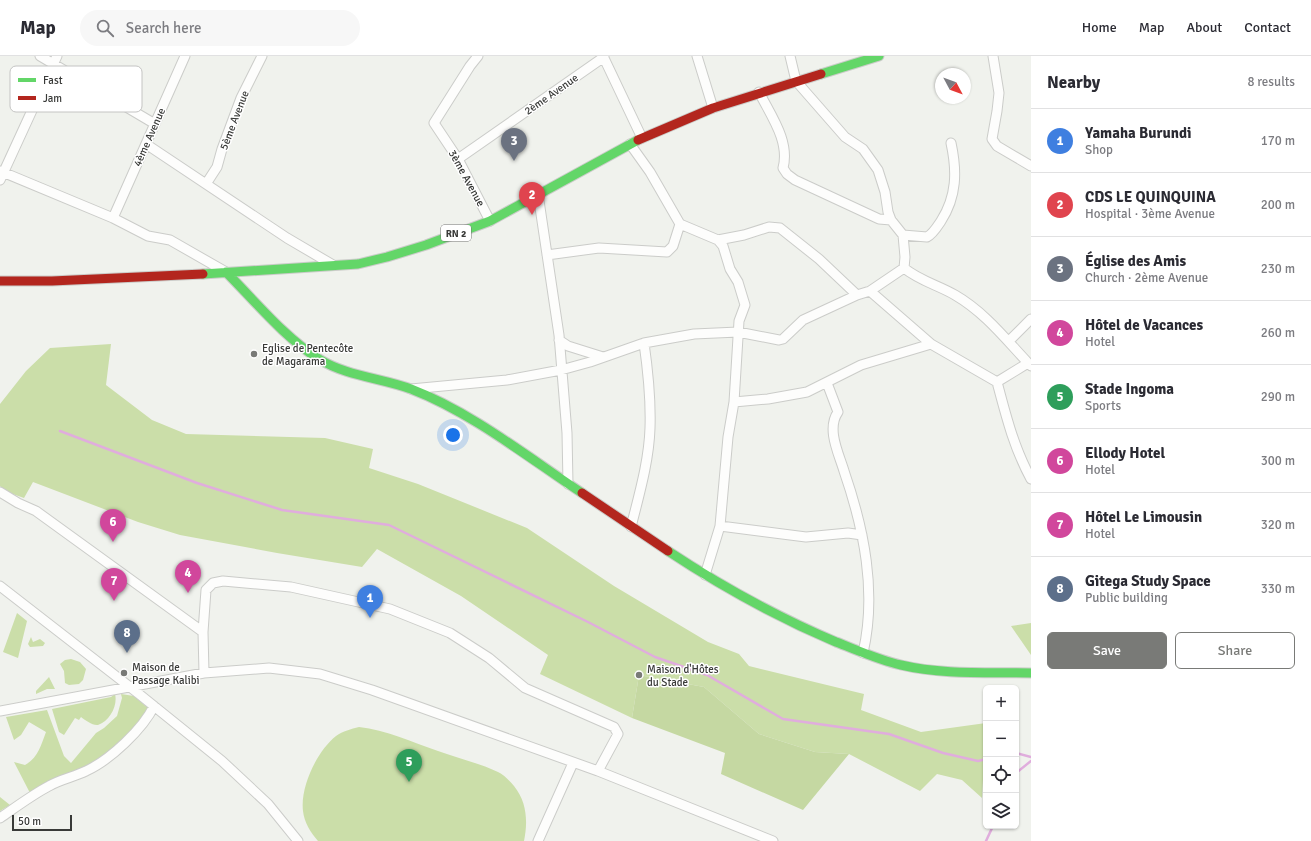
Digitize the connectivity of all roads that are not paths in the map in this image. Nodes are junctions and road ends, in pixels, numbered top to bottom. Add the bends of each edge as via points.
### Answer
1 (40, 56) edge
2 (186, 56) edge
3 (262, 56) edge
4 (478, 56) edge
5 (604, 56) edge
6 (697, 56) edge
7 (790, 56) edge
8 (879, 56) edge
9 (993, 56) edge
10 (55, 59) edge
11 (66, 66) edge
12 (796, 80) junction
13 (759, 92) junction
14 (713, 108) junction
15 (30, 112) edge
16 (137, 112) edge
17 (155, 124) junction
18 (642, 138) junction
19 (951, 143) dead end
20 (146, 144) junction
21 (630, 144) junction
22 (458, 159) junction
23 (1031, 166) edge
24 (1, 175) edge
25 (206, 184) junction
26 (538, 194) junction
27 (113, 218) junction
28 (490, 220) junction
29 (891, 220) junction
30 (680, 224) junction
31 (903, 234) junction
32 (718, 240) junction
33 (547, 255) junction
34 (335, 266) junction
35 (904, 268) junction
36 (226, 272) junction
37 (0, 282) edge
38 (870, 292) junction
39 (857, 295) junction
40 (1031, 319) edge
41 (738, 332) junction
42 (559, 340) junction
43 (1009, 341) junction
44 (644, 343) junction
45 (931, 344) junction
46 (603, 357) junction
47 (1029, 365) edge
48 (561, 370) junction
49 (997, 382) junction
50 (827, 384) junction
51 (410, 389) junction
52 (734, 402) junction
53 (1031, 479) edge
54 (568, 484) junction
55 (0, 492) edge
56 (720, 526) junction
57 (631, 527) junction
58 (862, 535) junction
59 (705, 575) junction
60 (0, 586) edge
61 (203, 632) junction
62 (863, 653) junction
63 (204, 673) junction
64 (1031, 673) edge
65 (129, 686) junction
66 (154, 706) junction
67 (0, 711) edge
68 (573, 763) junction
69 (598, 771) junction
70 (0, 818) edge
71 (298, 841) edge
72 (538, 841) edge
73 (773, 841) edge

1 - 10 street
2 - 17 street, 4ème Avenue
3 - 25 street, 5ème Avenue via 241,98 217,167
4 - 22 street, 3ème Avenue via 434,123
5 - 18 street
5 - 22 street, 2ème Avenue
6 - 14 street
7 - 12 street
8 - 12 main road, RN 2
9 - 23 street via 999,93 992,139 997,146
10 - 11 street
12 - 13 main road, RN 2
12 - 29 street via 845,137 863,149 878,170
13 - 14 main road, RN 2
13 - 29 street via 784,145 783,168 787,174 879,219
14 - 18 main road, RN 2
15 - 24 street
16 - 17 street
17 - 20 street, 4ème Avenue
18 - 21 main road, RN 2
19 - 31 street via 956,182 947,210 927,238
20 - 25 street
20 - 27 street, 4ème Avenue
21 - 26 main road, RN 2
21 - 30 street via 650,172
22 - 28 street, 3ème Avenue
24 - 27 street
25 - 34 street via 287,238
26 - 28 main road, RN 2
26 - 33 street
27 - 36 street via 148,236 170,240
28 - 34 main road, RN 2 via 408,251 358,264
29 - 31 street
30 - 32 street
30 - 33 street via 673,246 667,252 599,248
31 - 35 street
32 - 39 street via 769,227 780,228 819,259
32 - 41 street via 723,246 744,301 745,309
33 - 42 street
34 - 36 main road, RN 2
35 - 38 street
35 - 43 street via 932,286 954,295
36 - 37 main road, RN 2
36 - 51 main road via 297,343 317,358 330,366
38 - 39 street
38 - 45 street
39 - 41 street via 803,320 783,339
40 - 43 street
41 - 44 street via 694,334
41 - 52 street
42 - 46 street via 568,346
42 - 48 street
43 - 47 street
44 - 46 street
44 - 57 street via 650,429 645,470
45 - 49 street
45 - 50 street via 861,365 846,371
46 - 48 street
47 - 49 street
48 - 51 street via 507,380
48 - 54 street via 567,433
49 - 53 street via 1010,432
50 - 52 street via 808,392
50 - 58 street via 838,412 835,416 834,441
51 - 54 main road via 464,415
52 - 56 street via 728,437
54 - 57 main road
55 - 61 street via 36,511
56 - 58 street via 806,537 848,533
56 - 59 street
57 - 59 main road
58 - 62 street via 870,587 870,613
59 - 62 main road via 794,624
60 - 65 street
61 - 63 street
61 - 69 street via 206,590 218,581 291,587 390,609 450,633 489,658 525,688 614,727 618,734
62 - 64 main road via 901,665 938,671
63 - 65 street
63 - 68 street via 269,668 320,674 372,690
65 - 66 street
65 - 67 street
66 - 70 street via 138,730 97,765 86,772 49,786
66 - 71 street via 256,792
68 - 69 street
68 - 72 street
69 - 73 street

